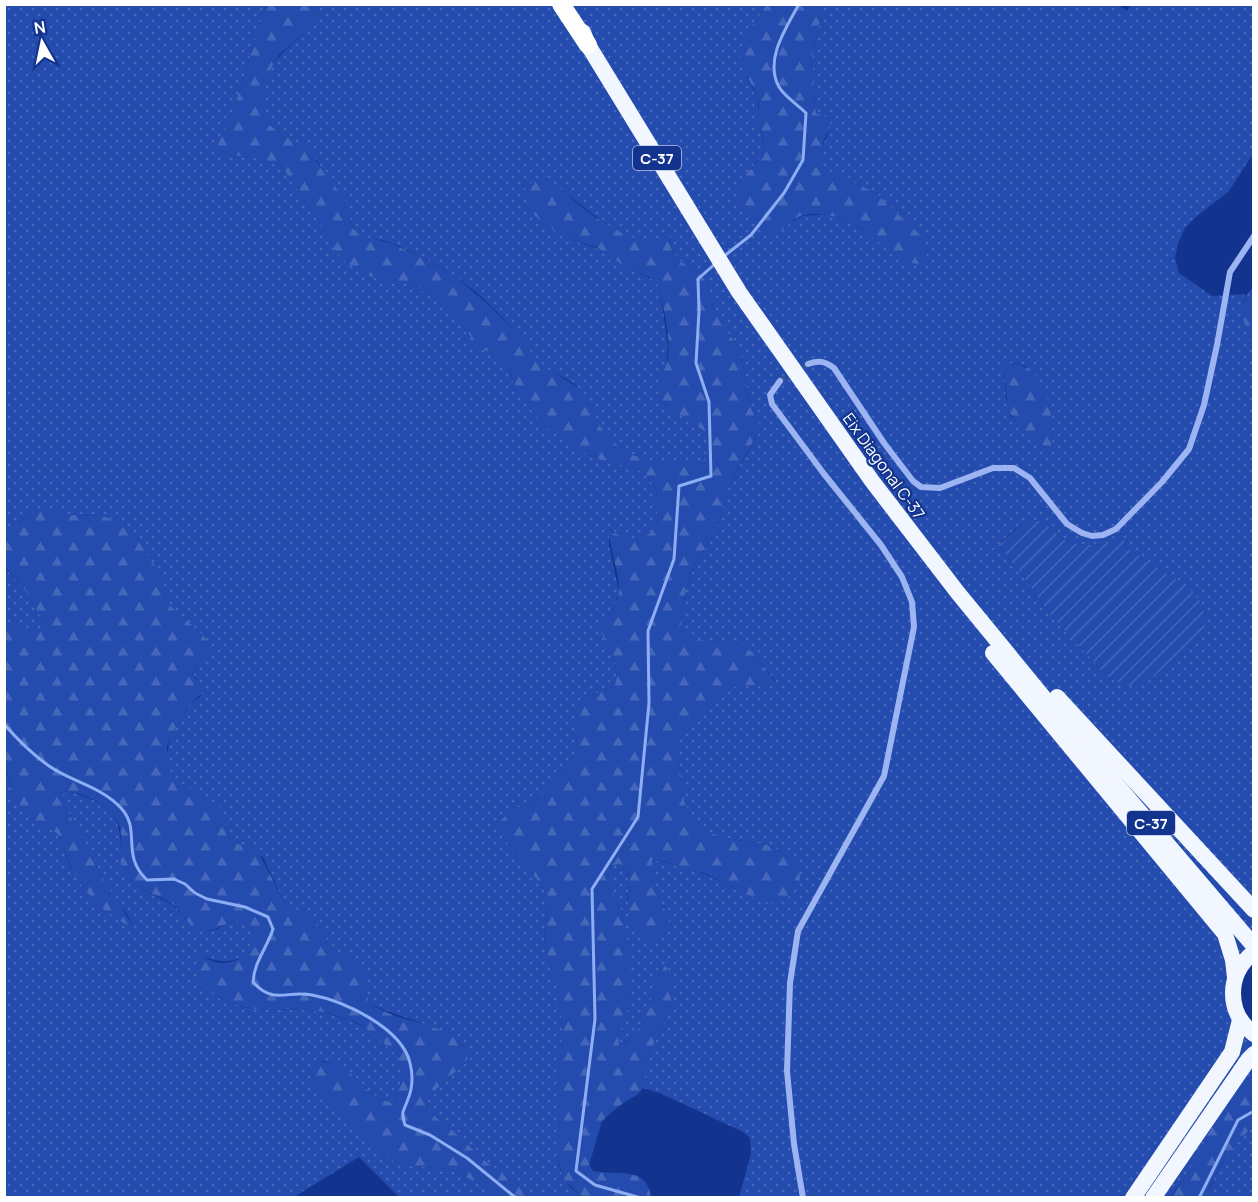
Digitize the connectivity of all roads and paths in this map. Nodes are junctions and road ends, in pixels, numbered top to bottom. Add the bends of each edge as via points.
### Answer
1 (561, 4) edge
2 (571, 4) edge
3 (588, 45) junction
4 (1254, 236) edge
5 (808, 364) tunnel mouth
6 (780, 381) dead end
7 (917, 541) junction
8 (958, 593) junction
9 (1254, 910) edge
10 (1254, 946) edge
11 (1254, 952) edge
12 (1235, 977) junction
13 (1240, 1020) junction
14 (1254, 1035) edge
15 (1254, 1054) edge
16 (804, 1197) edge
17 (1133, 1197) edge
18 (1153, 1197) edge

1 - 3 highway
2 - 3 highway, Eix Diagonal C-37 / C-37
3 - 7 highway, Eix Diagonal C-37 / C-37 via 739,292
4 - 5 street via 1230,272 1204,405 1189,449 1116,529 1103,535 1082,533 1067,524 1030,478 1014,468 993,468 940,488 921,487 884,443 834,368 826,362
6 - 16 street via 770,395 772,404 902,576 912,602 914,627 884,776 798,931 790,983 787,1071
7 - 8 highway, Eix Diagonal C-37 / C-37
7 - 12 highway via 932,571 1013,679 1225,934
8 - 9 highway via 970,597 1060,701
8 - 10 highway, Eix Diagonal C-37 / C-37
11 - 12 highway
12 - 13 highway via 1232,999
13 - 14 highway
13 - 17 highway via 1232,1052
15 - 18 highway

